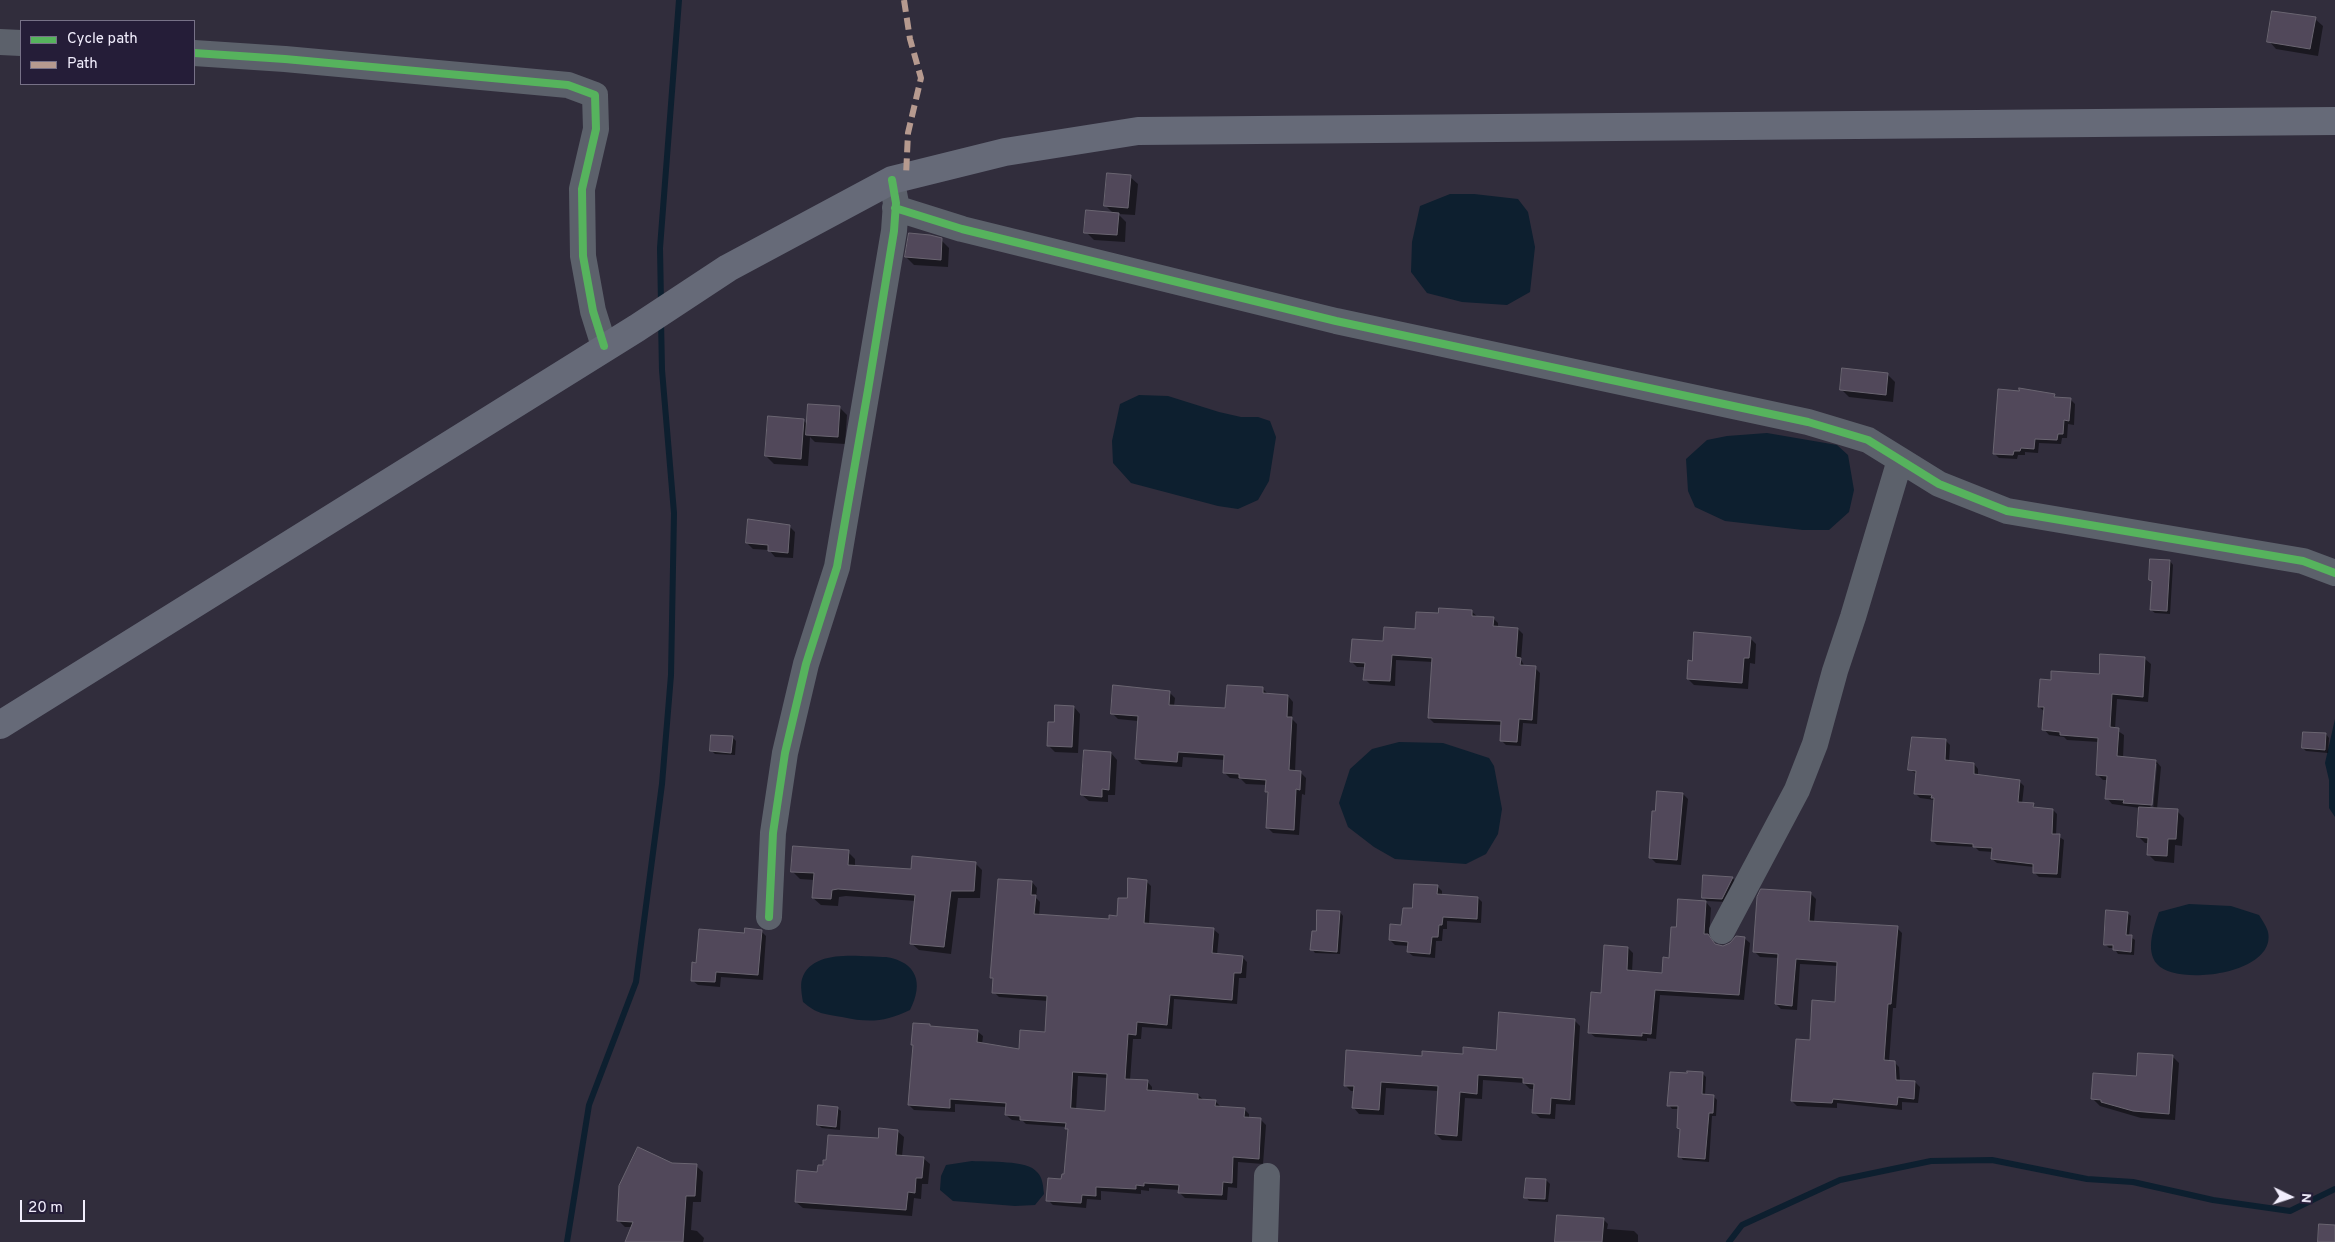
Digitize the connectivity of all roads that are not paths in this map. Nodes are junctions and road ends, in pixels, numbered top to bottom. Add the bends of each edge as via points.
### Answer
1 (0, 42) edge
2 (20, 43) edge
3 (195, 53) edge
4 (2335, 121) edge
5 (892, 180) junction
6 (895, 208) junction
7 (604, 346) junction
8 (1900, 460) junction
9 (2335, 573) edge
10 (0, 725) edge
11 (769, 917) dead end
12 (1722, 931) dead end
13 (1267, 1176) dead end
14 (1265, 1242) edge

1 - 2 street
3 - 7 street via 568,85 595,95 596,129 582,189 583,256 593,311
4 - 5 main road via 1138,131 1005,152
5 - 6 street
5 - 7 main road via 728,268
6 - 8 street via 962,229 1336,321 1808,422 1868,440
6 - 11 street via 894,231 837,567 806,664 786,753 773,833
7 - 10 main road
8 - 9 street via 1939,484 2007,511 2303,562
8 - 12 street via 1815,744 1797,790
13 - 14 street

